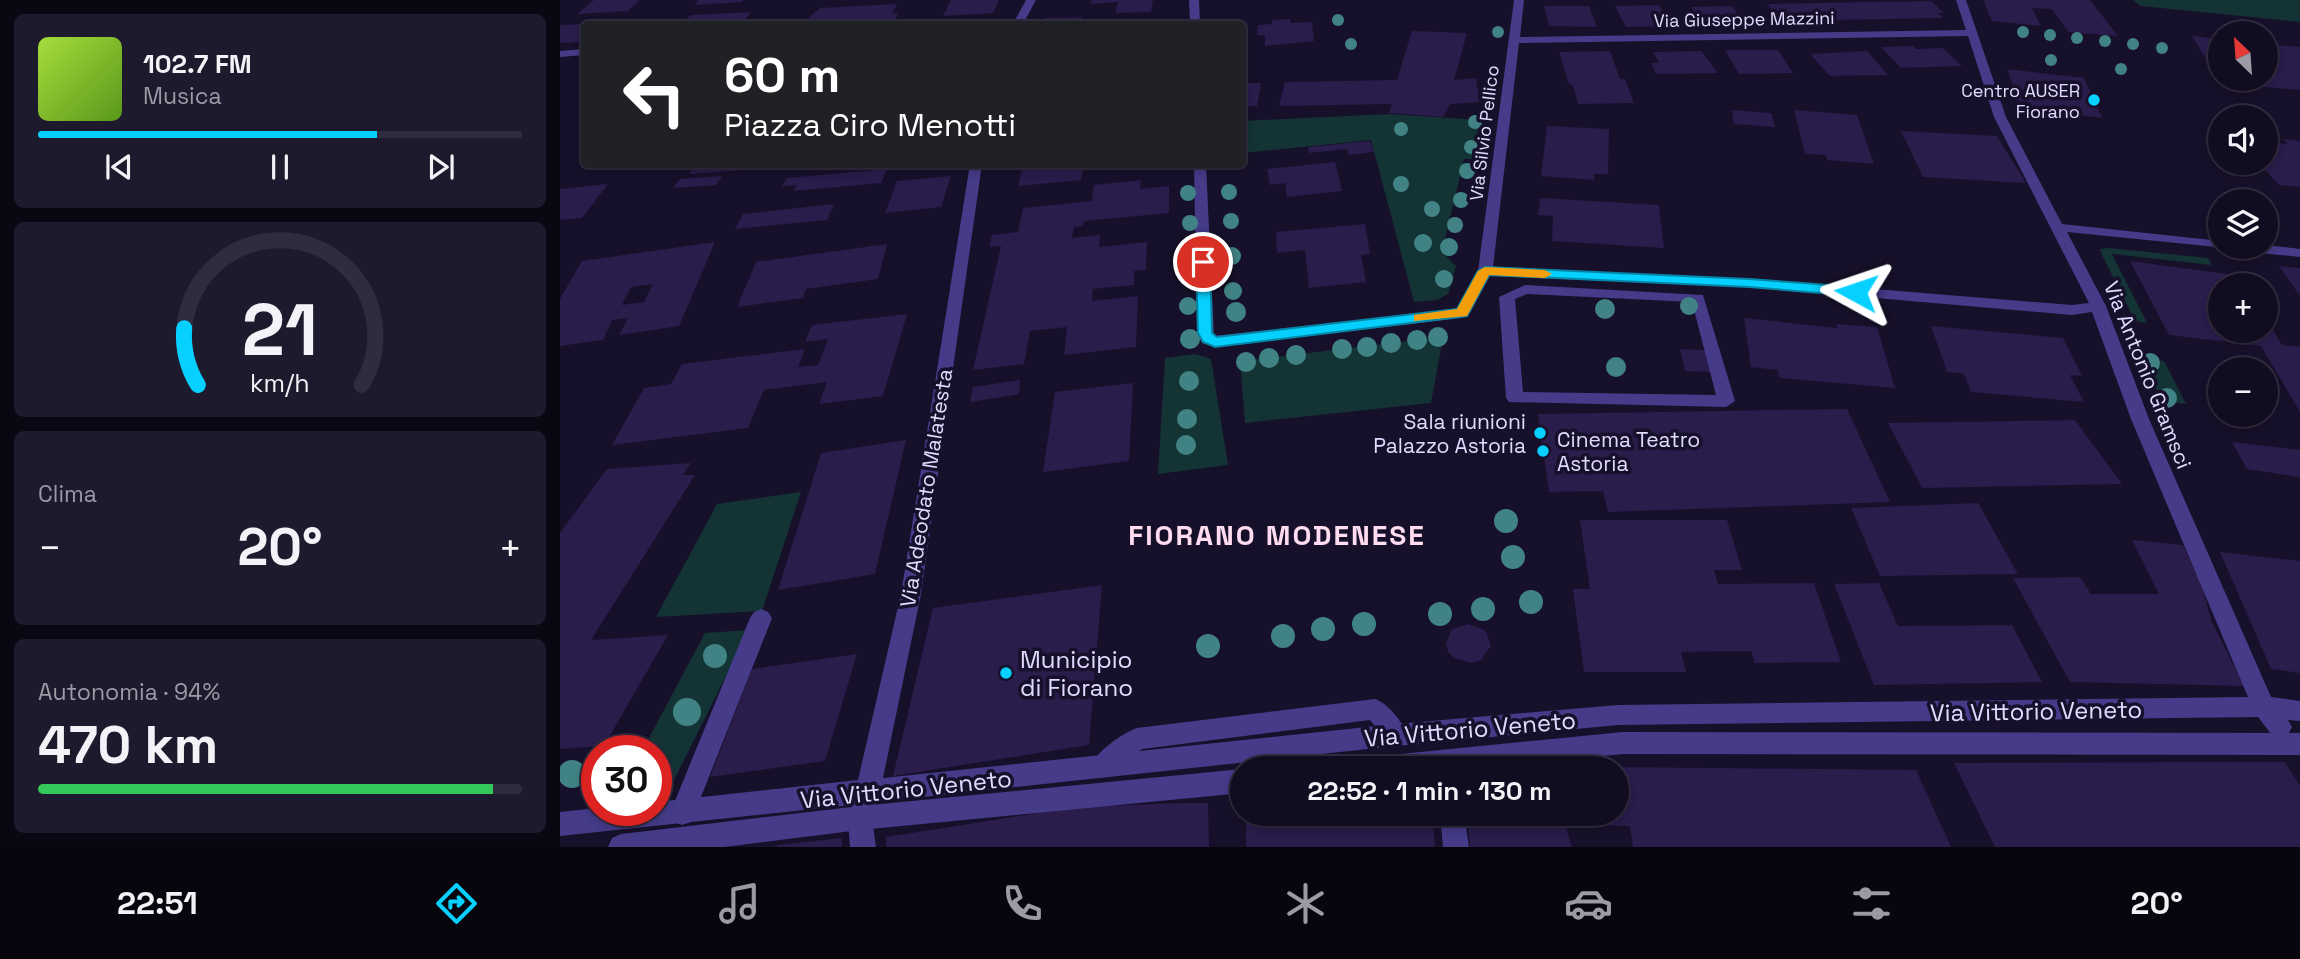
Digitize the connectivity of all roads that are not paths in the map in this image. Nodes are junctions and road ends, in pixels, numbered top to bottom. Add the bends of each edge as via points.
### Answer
1 (1031, 0) edge
2 (1194, 0) edge
3 (1519, 0) edge
4 (1961, 0) edge
5 (1020, 21) edge
6 (1195, 21) edge
7 (1974, 33) junction
8 (1514, 40) junction
9 (581, 52) edge
10 (560, 54) edge
11 (975, 168) edge
12 (1200, 168) edge
13 (2055, 227) junction
14 (2208, 244) edge
15 (2278, 251) edge
16 (2300, 253) edge
17 (1485, 271) junction
18 (2098, 306) junction
19 (1508, 322) joint
20 (761, 618) dead end
21 (2264, 706) junction
22 (2300, 711) edge
23 (2293, 743) edge
24 (1514, 756) edge
25 (1230, 782) edge
26 (863, 806) junction
27 (682, 813) junction
28 (560, 824) edge
29 (1453, 826) edge
30 (621, 847) edge
31 (863, 847) edge
32 (1456, 847) edge

1 - 5 street
2 - 6 street
3 - 8 street, Via Silvio Pellico
4 - 7 street, Via Antonio Gramsci
7 - 8 street, Via Giuseppe Mazzini
7 - 13 street, Via Antonio Gramsci via 2000,117
8 - 17 street, Via Silvio Pellico
9 - 10 street
11 - 26 street, Via Adeodato Malatesta via 911,594
12 - 17 street via 1205,333 1215,342 1462,313
13 - 14 street
13 - 18 street, Via Antonio Gramsci
15 - 16 street
17 - 18 street via 1749,283 2072,310
18 - 21 street, Via Antonio Gramsci via 2140,419
19 - 19 street via 1507,297 1525,289 1698,298 1726,401 1515,398
20 - 27 street
21 - 22 street, Via Vittorio Veneto
21 - 23 street, Via Antonio Gramsci
21 - 26 street, Via Vittorio Veneto via 1618,715 1101,768
23 - 24 street, Via Vittorio Veneto via 1623,743
25 - 26 street, Via Vittorio Veneto
26 - 27 street, Via Vittorio Veneto
26 - 30 street, Via Vittorio Veneto
26 - 31 street, Via Adeodato Malatesta
27 - 28 street, Via Vittorio Veneto
29 - 32 street

